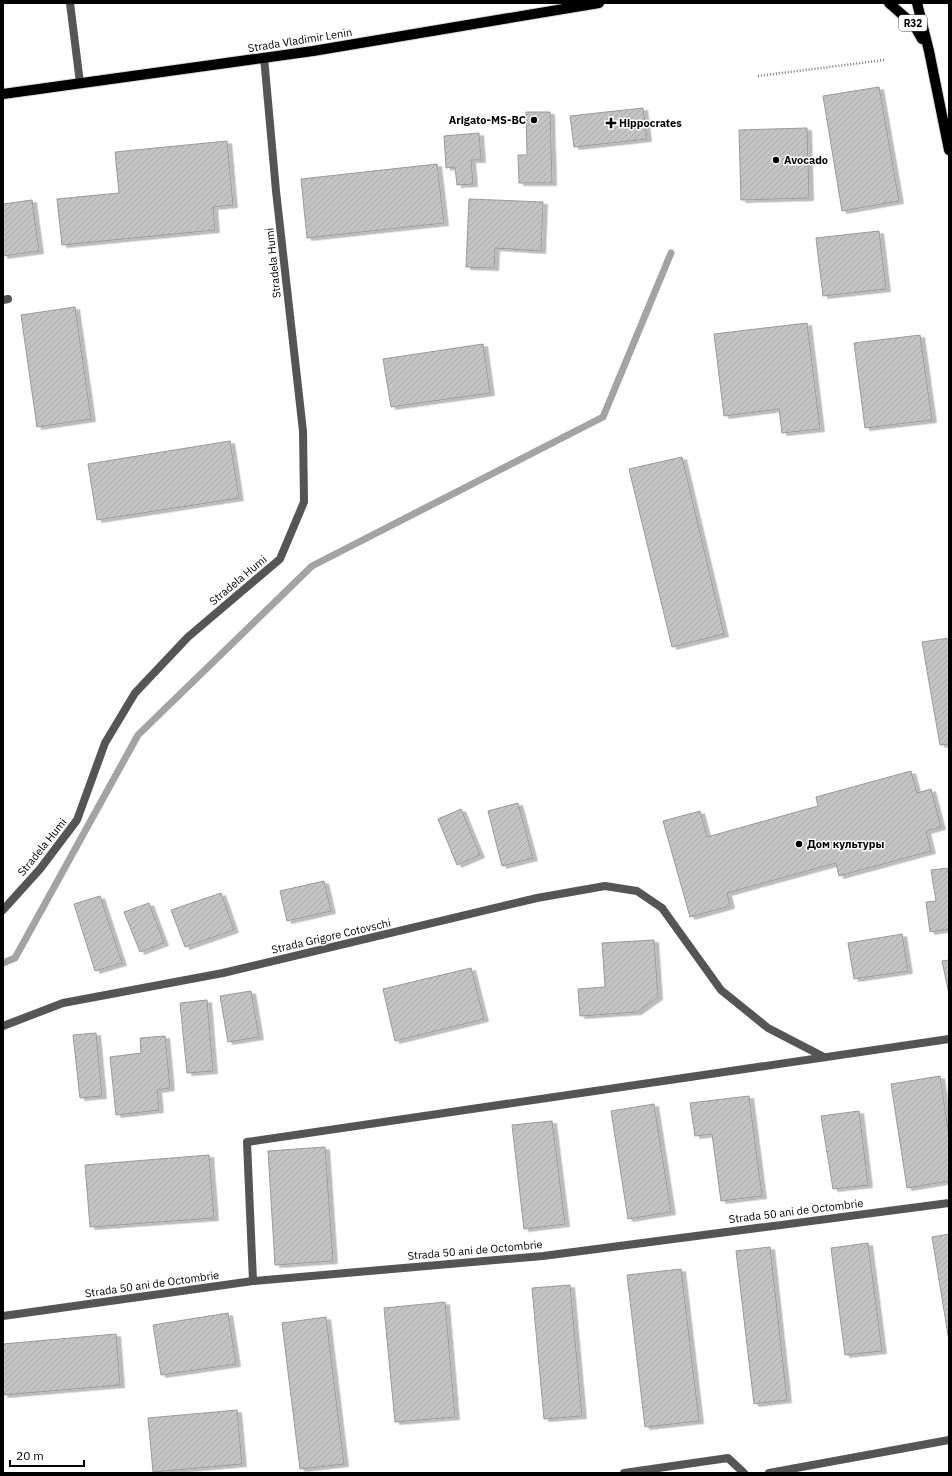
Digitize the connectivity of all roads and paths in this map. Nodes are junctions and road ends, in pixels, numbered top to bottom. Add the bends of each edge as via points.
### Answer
1 (70, 3) edge
2 (599, 3) edge
3 (888, 3) edge
4 (917, 3) edge
5 (929, 51) junction
6 (264, 57) junction
7 (884, 60) dead end
8 (758, 76) dead end
9 (80, 83) junction
10 (3, 94) edge
11 (949, 150) edge
12 (3, 910) edge
13 (3, 1026) edge
14 (949, 1039) edge
15 (824, 1057) junction
16 (949, 1202) edge
17 (253, 1280) junction
18 (3, 1316) edge
19 (949, 1440) edge
20 (624, 1473) edge
21 (744, 1473) edge
22 (769, 1473) edge

1 - 9 street
2 - 6 main road, Strada Vladimir Lenin
3 - 5 main road, R32 via 914,25
4 - 5 main road, R32
5 - 11 main road, R32
6 - 9 main road, Strada Vladimir Lenin
6 - 12 street, Stradela Humi via 303,431 304,502 280,559 188,637 135,693 105,743 77,820 40,869
7 - 8 path
9 - 10 main road, Strada Vladimir Lenin
13 - 15 street, Strada Grigore Cotovschi via 63,1003 223,973 537,898 606,886 637,891 662,908 721,990 768,1028
14 - 15 street
15 - 17 street via 247,1142
16 - 17 street, Strada 50 ani de Octombrie via 543,1256
17 - 18 street, Strada 50 ani de Octombrie
19 - 22 street
20 - 21 street via 728,1458

